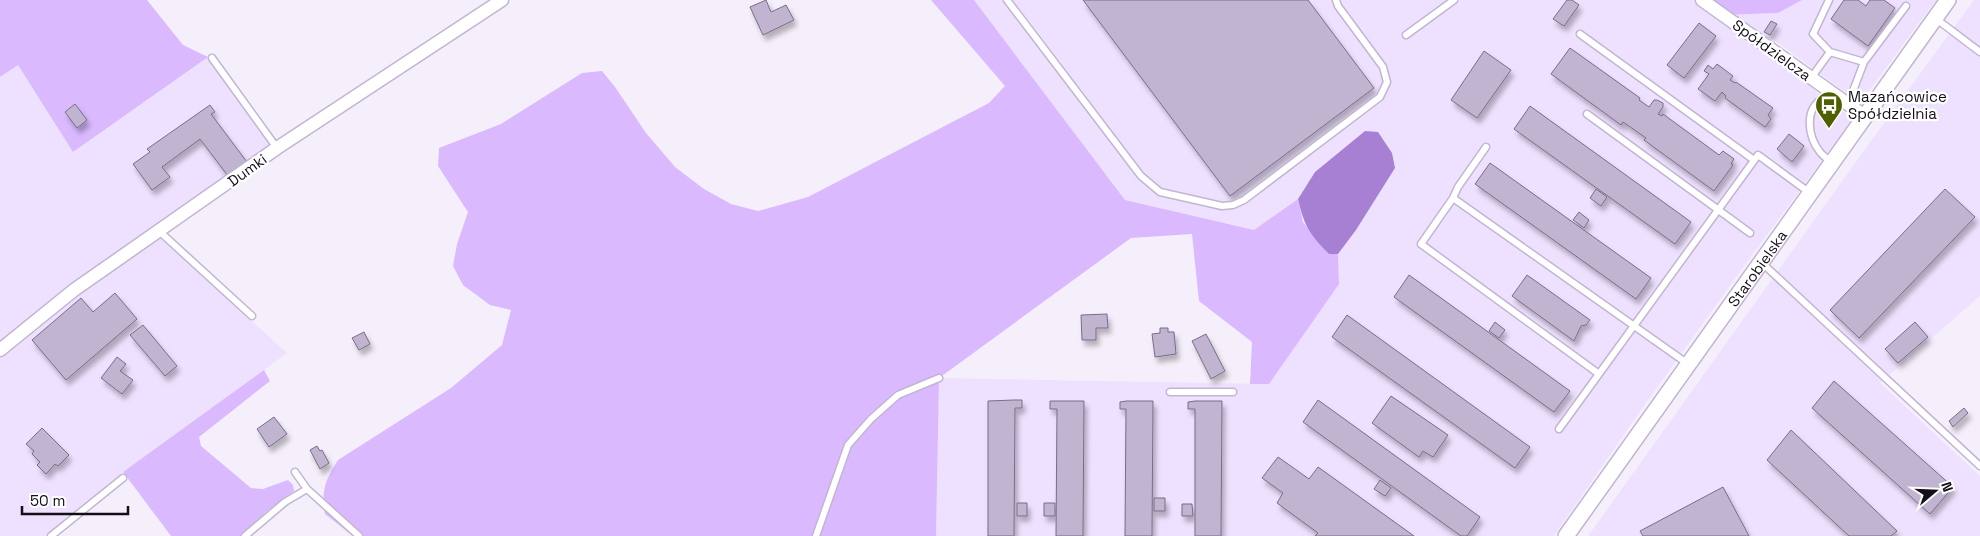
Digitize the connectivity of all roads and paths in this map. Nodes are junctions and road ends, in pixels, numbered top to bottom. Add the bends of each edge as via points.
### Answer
1 (502, 0) edge
2 (1007, 0) edge
3 (1336, 0) edge
4 (1454, 0) edge
5 (1702, 0) edge
6 (1829, 0) edge
7 (1948, 0) edge
8 (1906, 6) dead end
9 (1935, 18) junction
10 (1580, 34) dead end
11 (1406, 35) dead end
12 (1830, 52) junction
13 (1980, 52) edge
14 (212, 58) dead end
15 (1864, 62) junction
16 (1811, 78) junction
17 (1835, 95) junction
18 (1848, 104) junction
19 (1587, 114) dead end
20 (1866, 117) junction
21 (1486, 147) dead end
22 (278, 148) junction
23 (1754, 160) junction
24 (1832, 163) junction
25 (1811, 194) junction
26 (1453, 198) junction
27 (1719, 209) junction
28 (160, 231) junction
29 (1750, 234) dead end
30 (1761, 262) junction
31 (252, 316) dead end
32 (1633, 326) junction
33 (0, 350) edge
34 (1688, 365) junction
35 (1599, 374) junction
36 (938, 378) dead end
37 (1170, 392) dead end
38 (1233, 392) dead end
39 (1559, 430) dead end
40 (1980, 466) edge
41 (294, 472) dead end
42 (123, 478) dead end
43 (307, 489) junction
44 (51, 536) edge
45 (245, 536) edge
46 (360, 536) edge
47 (816, 536) edge
48 (1566, 536) edge

1 - 22 street, Dumki
2 - 3 lane via 1141,176 1160,192 1222,206 1232,206 1244,200 1380,98 1387,82 1383,67
4 - 11 lane
5 - 16 street, Spółdzielcza
6 - 12 lane via 1813,34
7 - 9 street, Starobielska
8 - 15 lane
9 - 13 lane
9 - 20 street, Starobielska
10 - 23 lane
12 - 15 lane
12 - 16 lane
14 - 22 lane
15 - 18 lane
16 - 17 street, Spółdzielcza
17 - 18 street, Spółdzielcza
17 - 24 lane via 1823,98 1813,109 1810,120 1811,135 1819,151
18 - 20 street, Spółdzielcza
19 - 27 lane
20 - 24 street, Starobielska
21 - 26 lane
22 - 28 street, Dumki
23 - 25 lane via 1758,155
23 - 27 lane
24 - 25 street, Starobielska
25 - 30 street, Starobielska
26 - 32 lane
26 - 35 lane via 1421,244
27 - 29 lane
27 - 32 lane
28 - 31 lane
28 - 33 street, Dumki via 74,290
30 - 34 street, Starobielska
30 - 40 lane
32 - 34 lane
32 - 35 lane
34 - 48 street, Starobielska
35 - 39 lane
36 - 47 lane via 898,395 870,419 848,445
37 - 38 lane
41 - 43 lane
42 - 44 lane
43 - 45 lane via 285,502
43 - 46 lane

